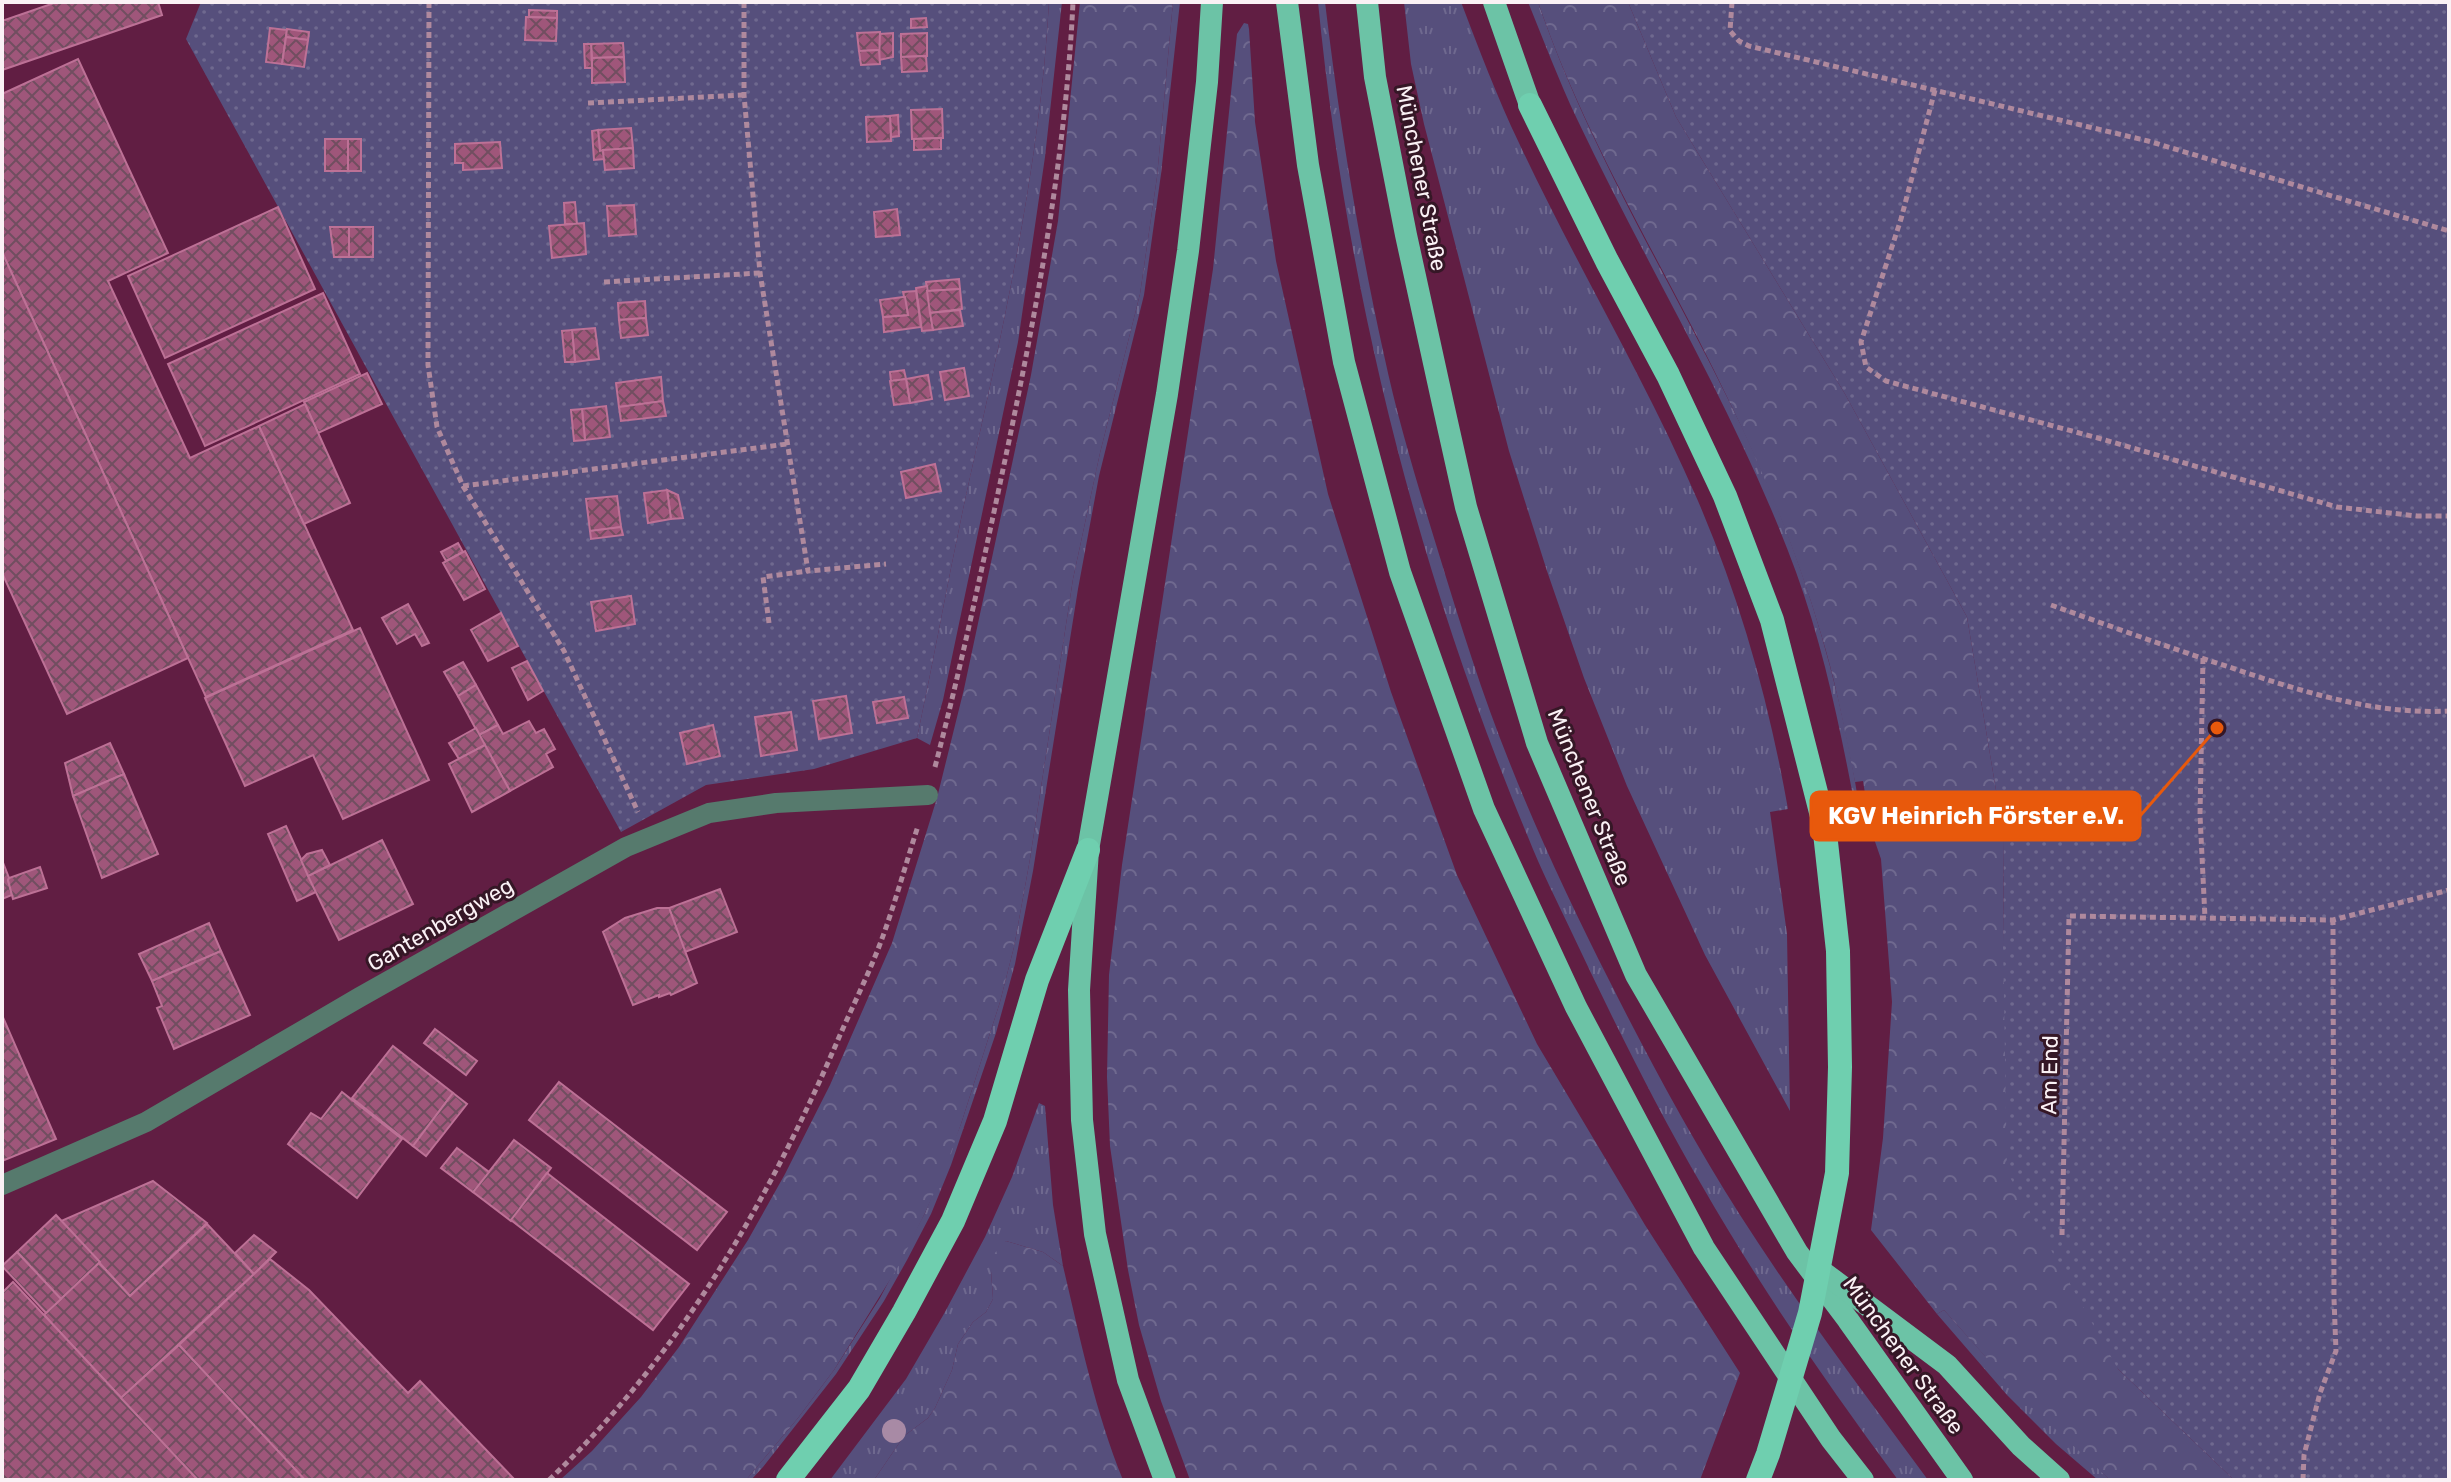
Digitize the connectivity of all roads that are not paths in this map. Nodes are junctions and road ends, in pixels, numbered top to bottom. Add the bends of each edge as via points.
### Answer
1 (1212, 2) edge
2 (1287, 2) edge
3 (1367, 2) edge
4 (1494, 2) edge
5 (1530, 105) joint
6 (928, 795) dead end
7 (1088, 850) junction
8 (2, 1185) edge
9 (1797, 1252) junction
10 (788, 1480) edge
11 (1165, 1480) edge
12 (1758, 1480) edge
13 (1863, 1480) edge
14 (1962, 1480) edge
15 (2059, 1480) edge

1 - 7 highway via 1186,266
2 - 13 highway via 1308,165 1344,362 1400,572 1484,809 1576,1007 1704,1248
3 - 9 highway, Münchener Straße via 1375,77 1466,507 1537,743 1636,975
4 - 5 highway
5 - 12 highway, bridge via 1725,496 1772,620 1824,824 1838,951 1837,1173 1810,1313
6 - 8 street, Gantenbergweg via 776,803 709,813 626,847 146,1122
7 - 10 highway via 1037,980 995,1121 953,1221 859,1389
7 - 11 highway via 1079,990 1082,1120 1095,1234 1128,1380
9 - 14 highway, Münchener Straße
9 - 15 highway via 1947,1365

